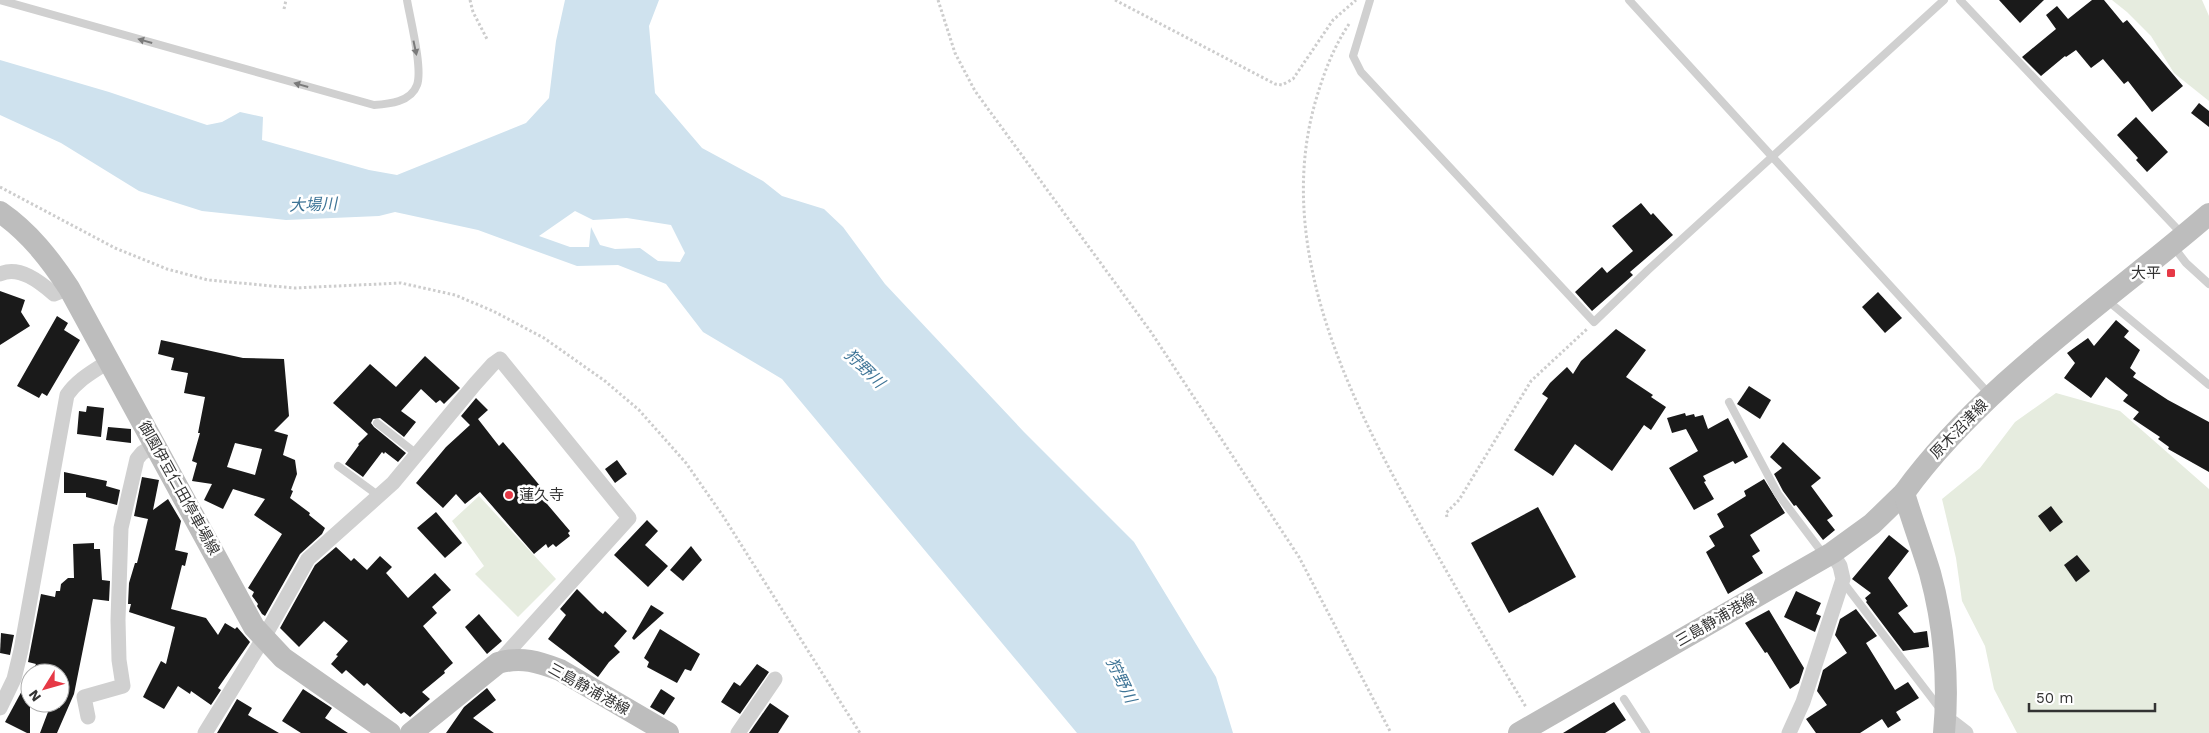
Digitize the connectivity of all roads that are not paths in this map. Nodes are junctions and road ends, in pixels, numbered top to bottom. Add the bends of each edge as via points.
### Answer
1 (0, 0) edge
2 (407, 0) edge
3 (1370, 0) edge
4 (1629, 0) edge
5 (1944, 0) edge
6 (1960, 0) edge
7 (1773, 158) junction
8 (0, 212) edge
9 (2209, 214) edge
10 (2178, 240) junction
11 (0, 274) edge
12 (2209, 284) edge
13 (69, 288) junction
14 (2106, 300) junction
15 (110, 361) junction
16 (2209, 385) edge
17 (1992, 396) junction
18 (1729, 402) dead end
19 (377, 423) dead end
20 (155, 444) junction
21 (418, 455) junction
22 (338, 466) dead end
23 (1904, 493) junction
24 (379, 496) junction
25 (1828, 555) junction
26 (1842, 580) junction
27 (263, 639) junction
28 (498, 663) junction
29 (775, 679) dead end
30 (1624, 700) dead end
31 (0, 708) edge
32 (88, 717) dead end
33 (1524, 723) edge
34 (1945, 723) edge
35 (205, 733) edge
36 (390, 733) edge
37 (411, 733) edge
38 (668, 733) edge
39 (738, 733) edge
40 (1646, 733) edge
41 (1789, 733) edge
42 (1966, 733) edge

2 -> 1 lane via 418,65 417,85 409,95 392,104 374,105
3 - 7 lane via 1354,56 1361,72 1594,322
4 - 7 lane
5 - 7 lane
6 - 10 lane
7 - 17 lane
8 - 13 main road, 御園伊豆仁田停車場線 via 42,250
9 - 10 main road, 原木沼津線
10 - 12 lane via 2186,263
10 - 14 main road, 原木沼津線
11 - 13 street via 13,271 28,276 54,294
13 - 15 main road, 御園伊豆仁田停車場線
14 - 16 lane
14 - 17 main road, 原木沼津線
15 - 20 main road, 御園伊豆仁田停車場線
15 - 31 street via 83,378 67,395 21,650 14,679
17 - 23 main road, 原木沼津線 via 1924,466
18 - 25 lane via 1778,494
19 - 21 lane
20 - 27 main road, 御園伊豆仁田停車場線
20 - 32 street via 137,459 121,528 118,620 123,686 84,697
21 - 24 street
21 - 28 street via 475,384 500,359 628,518
22 - 24 lane
23 - 25 main road, 三島静浦港線 via 1872,524
23 - 34 main road via 1930,575 1941,630
24 - 27 street via 308,559
25 - 26 street via 1841,570
25 - 33 main road, 三島静浦港線
26 - 34 lane
26 - 41 street via 1803,702
27 - 35 street
27 - 36 main road, 御園伊豆仁田停車場線 via 283,658
28 - 37 main road, 三島静浦港線
28 - 38 main road, 三島静浦港線 via 525,659 560,670
29 - 39 street
30 - 40 lane
34 - 42 street via 1953,723

